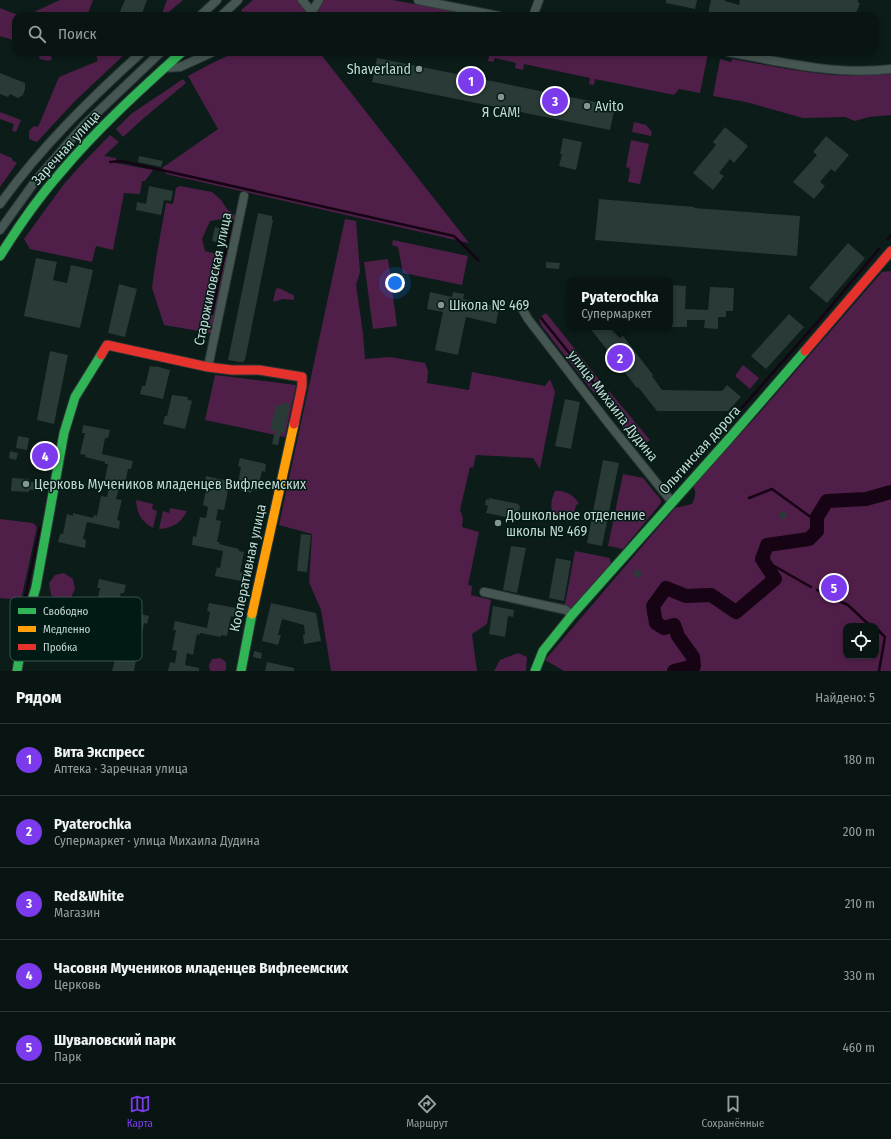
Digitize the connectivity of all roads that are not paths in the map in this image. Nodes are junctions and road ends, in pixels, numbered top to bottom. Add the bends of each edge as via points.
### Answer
1 (217, 0) edge
2 (238, 0) edge
3 (302, 0) edge
4 (319, 0) edge
5 (418, 0) edge
6 (539, 0) edge
7 (204, 12) edge
8 (225, 12) edge
9 (311, 12) edge
10 (313, 12) edge
11 (479, 12) edge
12 (534, 12) edge
13 (138, 56) edge
14 (157, 56) edge
15 (178, 56) edge
16 (206, 56) edge
17 (750, 56) edge
18 (164, 68) junction
19 (891, 69) edge
20 (244, 196) dead end
21 (0, 204) edge
22 (0, 230) edge
23 (891, 251) edge
24 (0, 256) edge
25 (521, 307) dead end
26 (208, 367) junction
27 (672, 502) junction
28 (484, 592) dead end
29 (33, 597) edge
30 (572, 615) junction
31 (19, 661) edge
32 (17, 671) edge
33 (241, 671) edge
34 (535, 671) edge

1 - 7 street
2 - 8 street
3 - 9 street
4 - 10 street
5 - 11 street
6 - 12 street
13 - 21 street via 73,117 32,162
14 - 22 street, Заречная улица via 82,127 36,180
15 - 18 street, Заречная улица
16 - 18 street via 180,68
17 - 19 street via 865,72
18 - 24 street, Заречная улица via 71,160 31,210
20 - 26 street, Старожиловская улица
23 - 27 street, Ольгинская дорога
25 - 27 street, улица Михаила Дудина via 591,401
26 - 29 street via 107,345 75,396 64,433
26 - 33 street, Кооперативная улица via 259,370 302,377
27 - 30 street, Ольгинская дорога
28 - 30 street via 566,610
30 - 34 street, Ольгинская дорога via 543,651
31 - 32 street

